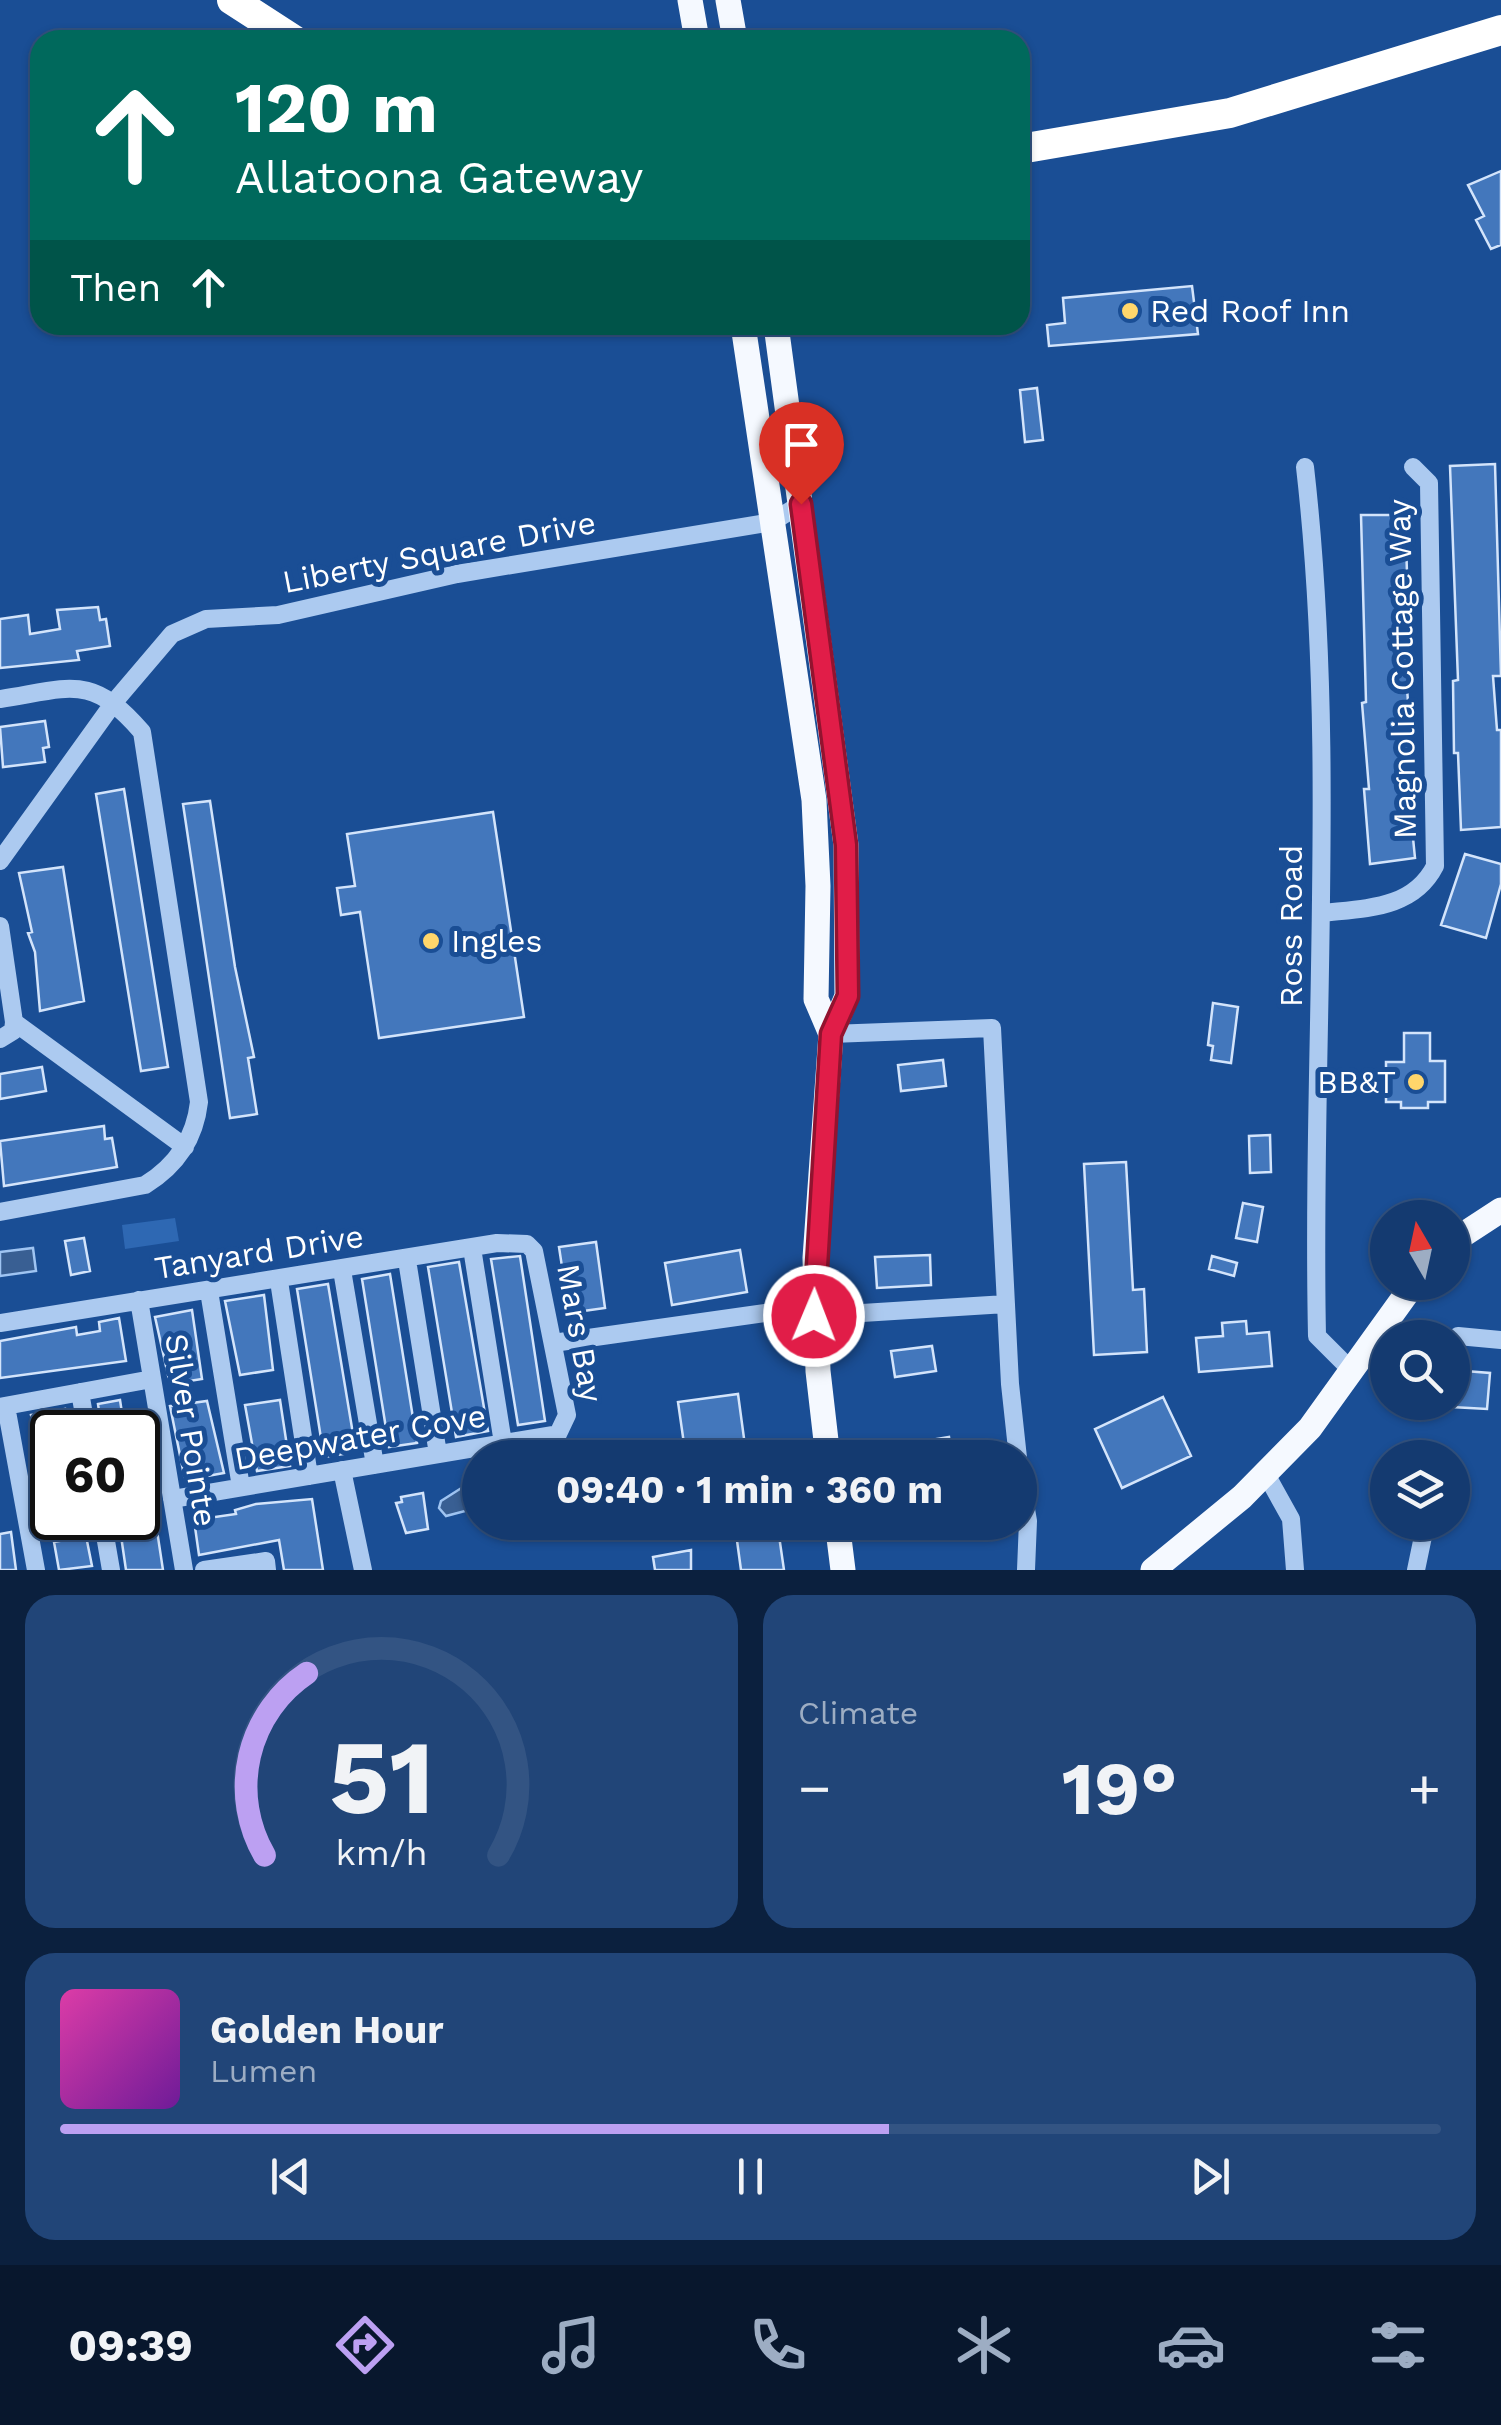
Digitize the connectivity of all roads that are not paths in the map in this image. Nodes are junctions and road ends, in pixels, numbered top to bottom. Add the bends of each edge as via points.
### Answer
1 (232, 0) edge
2 (690, 0) edge
3 (728, 0) edge
4 (278, 30) edge
5 (695, 30) edge
6 (733, 30) edge
7 (1501, 30) edge
8 (1030, 147) edge
9 (744, 335) edge
10 (777, 335) edge
11 (1305, 467) dead end
12 (1412, 467) dead end
13 (801, 504) junction
14 (772, 522) junction
15 (0, 698) edge
16 (116, 701) junction
17 (0, 861) edge
18 (1322, 913) junction
19 (0, 926) edge
20 (14, 1022) junction
21 (831, 1034) junction
22 (0, 1038) edge
23 (185, 1148) junction
24 (1501, 1210) edge
25 (0, 1212) edge
26 (1470, 1230) edge
27 (527, 1244) joint
28 (472, 1248) junction
29 (407, 1260) junction
30 (342, 1270) junction
31 (279, 1281) junction
32 (209, 1291) junction
33 (139, 1300) junction
34 (1401, 1300) edge
35 (1006, 1304) junction
36 (814, 1311) junction
37 (0, 1323) edge
38 (1470, 1337) edge
39 (1501, 1340) edge
40 (553, 1344) junction
41 (1351, 1370) junction
42 (152, 1379) junction
43 (80, 1392) junction
44 (3, 1406) edge
45 (83, 1410) edge
46 (558, 1434) joint
47 (503, 1440) edge
48 (521, 1440) edge
49 (826, 1440) edge
50 (1017, 1440) edge
51 (462, 1450) edge
52 (438, 1454) junction
53 (375, 1465) junction
54 (342, 1470) junction
55 (1266, 1474) junction
56 (309, 1476) junction
57 (240, 1488) junction
58 (172, 1499) junction
59 (106, 1540) edge
60 (840, 1540) edge
61 (1027, 1540) edge
62 (1422, 1540) edge
63 (36, 1570) edge
64 (111, 1570) edge
65 (184, 1570) edge
66 (204, 1570) edge
67 (268, 1570) edge
68 (364, 1570) edge
69 (843, 1570) edge
70 (1026, 1570) edge
71 (1153, 1570) edge
72 (1295, 1570) edge
73 (1416, 1570) edge

1 - 4 highway
2 - 5 main road
3 - 6 main road
7 - 8 highway via 1230,113
9 - 14 main road
10 - 13 main road
11 - 18 street, Ross Road via 1315,553
12 - 18 street, Magnolia Cottage Way via 1429,483 1436,866 1426,885 1402,900
13 - 14 street, Liberty Square Drive
13 - 21 main road via 842,784 848,996
14 - 16 street, Liberty Square Drive via 457,574 278,615 206,619 172,634
14 - 21 main road via 816,826 816,998
15 - 16 street via 78,687
16 - 17 street, Liberty Square Drive
16 - 23 street via 142,732 180,977 199,1102
18 - 41 street, Ross Road via 1318,1336
19 - 20 street
20 - 22 street
20 - 23 street
21 - 35 street via 992,1028
21 - 36 main road
23 - 25 street via 162,1174 126,1192
24 - 26 main road
27 - 28 street, Tanyard Drive
27 - 40 street, Mars Bay via 538,1260
28 - 29 street, Tanyard Drive
28 - 47 street
29 - 30 street, Tanyard Drive
29 - 52 street
30 - 31 street, Tanyard Drive
30 - 53 street
31 - 32 street, Tanyard Drive
31 - 56 street
32 - 33 street, Tanyard Drive
32 - 57 street
33 - 37 street, Tanyard Drive
33 - 42 street, Silver Pointe
34 - 41 main road
35 - 36 street
35 - 50 street
36 - 40 street
36 - 49 main road
38 - 39 street
40 - 46 street, Mars Bay via 567,1415
41 - 55 main road
42 - 43 street
42 - 58 street, Silver Pointe
43 - 44 street
43 - 45 street
44 - 63 street
46 - 48 street, Deepwater Cove
51 - 52 street, Deepwater Cove
52 - 53 street, Deepwater Cove
53 - 54 street, Deepwater Cove
54 - 56 street, Deepwater Cove
54 - 68 street
55 - 71 main road
55 - 72 street via 1291,1519
56 - 57 street, Deepwater Cove
57 - 58 street, Deepwater Cove
58 - 65 street, Silver Pointe
59 - 64 street
60 - 69 main road
61 - 70 street
62 - 73 street
66 - 67 street via 266,1561

